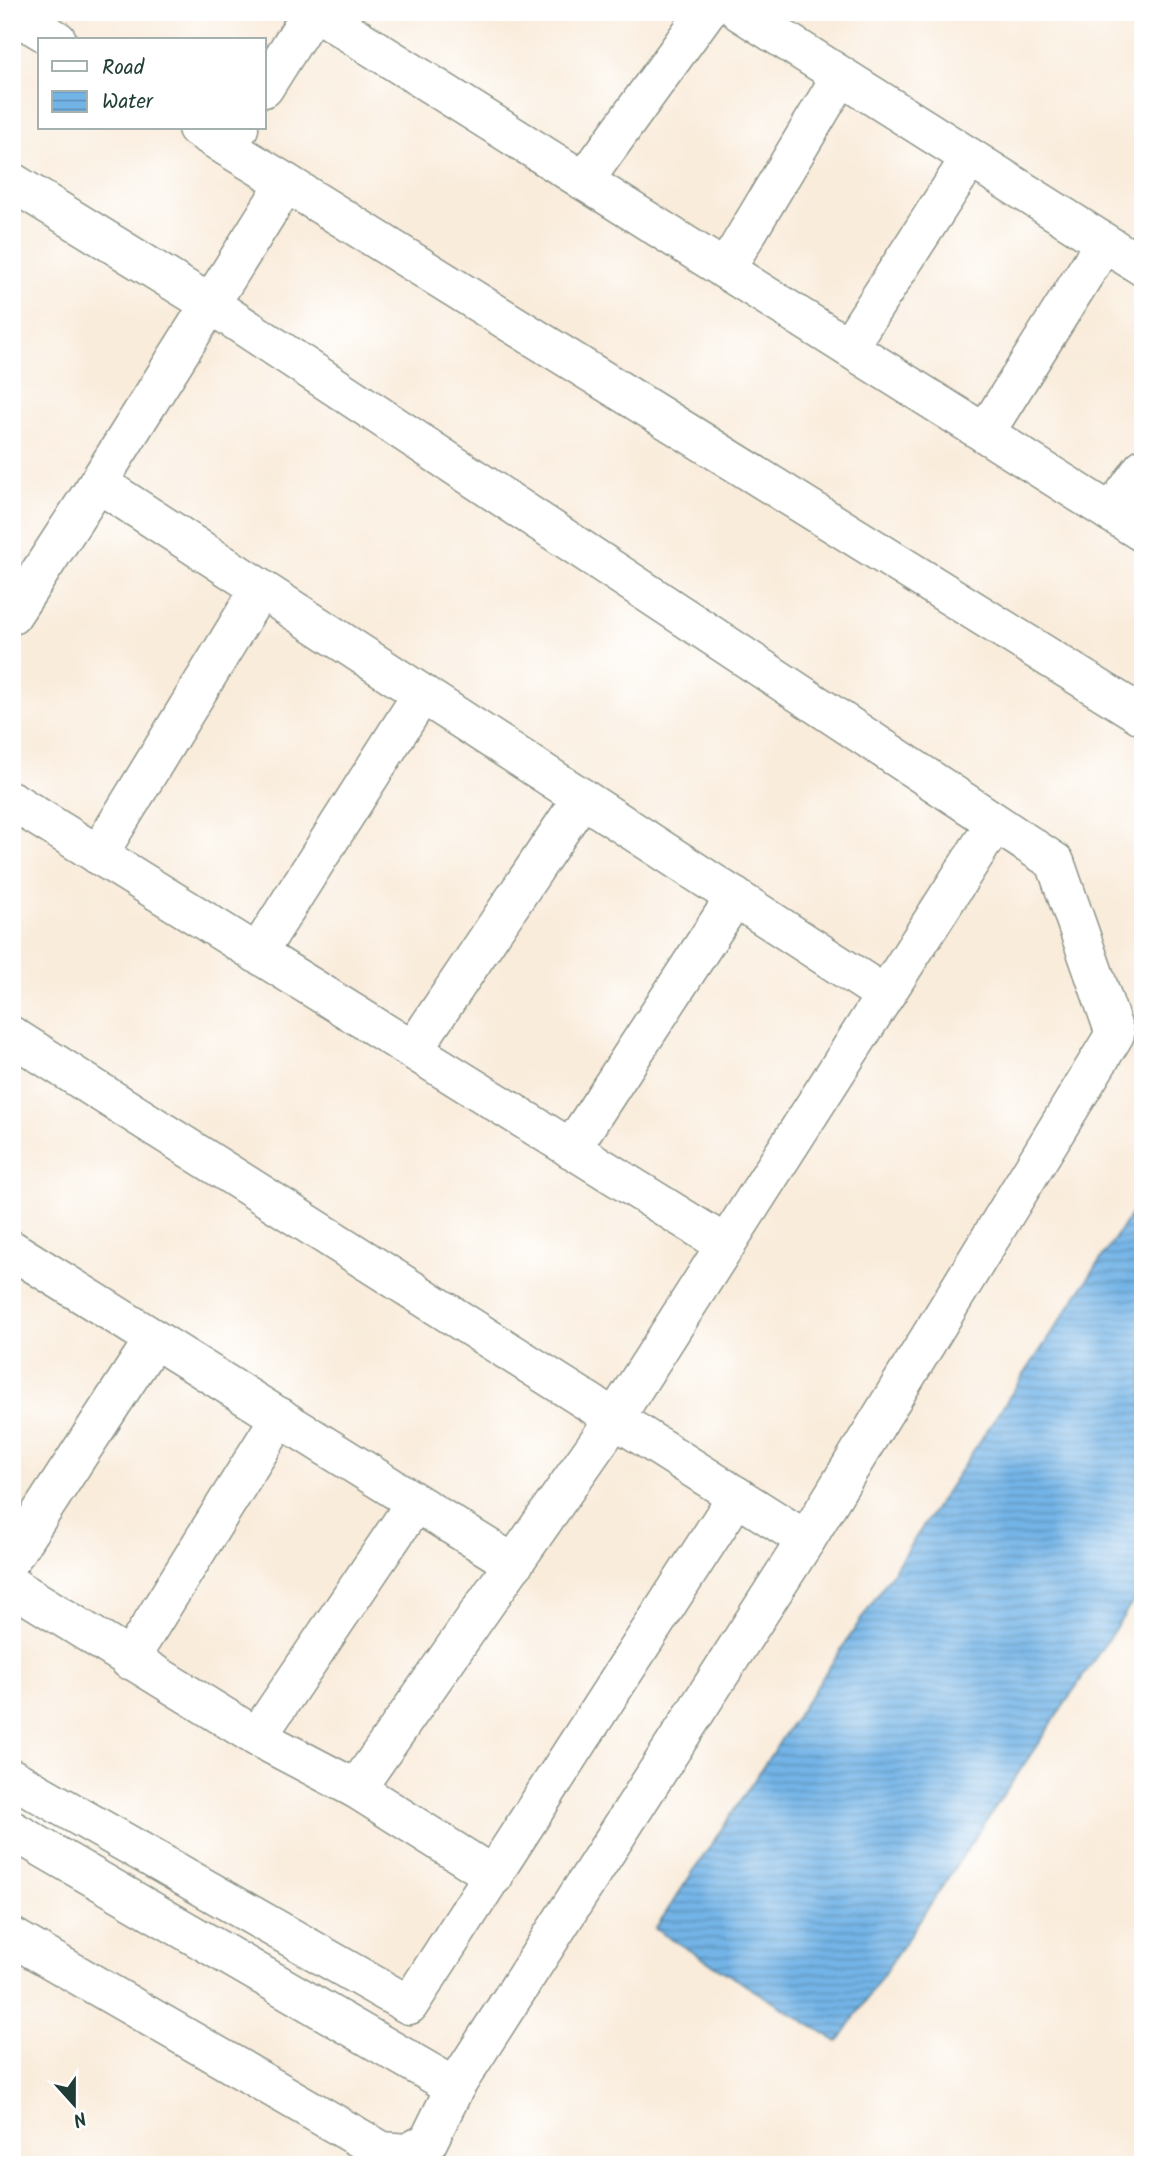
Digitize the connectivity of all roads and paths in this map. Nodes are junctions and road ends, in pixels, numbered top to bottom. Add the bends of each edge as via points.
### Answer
1 (314, 12) edge
2 (706, 12) edge
3 (740, 12) edge
4 (12, 13) edge
5 (54, 38) edge
6 (841, 76) junction
7 (266, 85) edge
8 (221, 134) edge
9 (970, 158) junction
10 (584, 181) junction
11 (12, 182) edge
12 (286, 183) junction
13 (1104, 243) junction
14 (1143, 267) edge
15 (725, 270) junction
16 (211, 304) junction
17 (848, 347) junction
18 (985, 433) junction
19 (1143, 468) edge
20 (98, 483) junction
21 (1111, 513) junction
22 (1143, 533) edge
23 (260, 589) junction
24 (12, 615) edge
25 (422, 694) junction
26 (1143, 716) edge
27 (582, 798) junction
28 (12, 801) edge
29 (995, 823) junction
30 (98, 855) junction
31 (735, 897) junction
32 (257, 954) junction
33 (885, 995) junction
34 (12, 1036) edge
35 (413, 1050) junction
36 (571, 1149) junction
37 (726, 1245) junction
38 (12, 1250) edge
39 (154, 1339) junction
40 (279, 1417) junction
41 (615, 1418) junction
42 (737, 1496) junction
43 (415, 1503) junction
44 (806, 1540) junction
45 (12, 1557) edge
46 (514, 1564) junction
47 (12, 1586) edge
48 (129, 1660) junction
49 (257, 1737) junction
50 (12, 1778) edge
51 (356, 1789) junction
52 (12, 1830) edge
53 (494, 1876) junction
54 (12, 1937) edge
55 (455, 2087) junction

1 - 7 street
1 - 10 street
2 - 10 street
3 - 6 street
4 - 5 street
6 - 9 street
6 - 15 street
8 - 12 street
9 - 13 street
9 - 17 street
10 - 15 street
11 - 16 street
12 - 16 street
12 - 26 street
13 - 14 street
13 - 18 street
15 - 17 street
16 - 20 street
16 - 29 street
17 - 18 street
18 - 21 street
19 - 21 street
20 - 23 street
20 - 24 street
21 - 22 street
23 - 25 street
23 - 30 street
25 - 27 street
25 - 32 street
27 - 31 street
27 - 35 street
28 - 30 street
29 - 33 street
29 - 44 street via 1055,862 1115,1034
30 - 32 street
31 - 33 street
31 - 36 street
32 - 35 street
33 - 37 street
34 - 41 street
35 - 36 street
36 - 37 street
37 - 41 street
38 - 39 street
39 - 40 street
39 - 45 street
40 - 43 street
40 - 48 street
41 - 42 street
41 - 46 street
42 - 44 street
42 - 53 street
43 - 46 street
43 - 49 street
44 - 55 street
46 - 51 street
47 - 48 street
48 - 49 street
49 - 51 street
50 - 53 street via 409,2006
51 - 53 street
52 - 55 street
54 - 55 street via 382,2151 407,2153 428,2142

